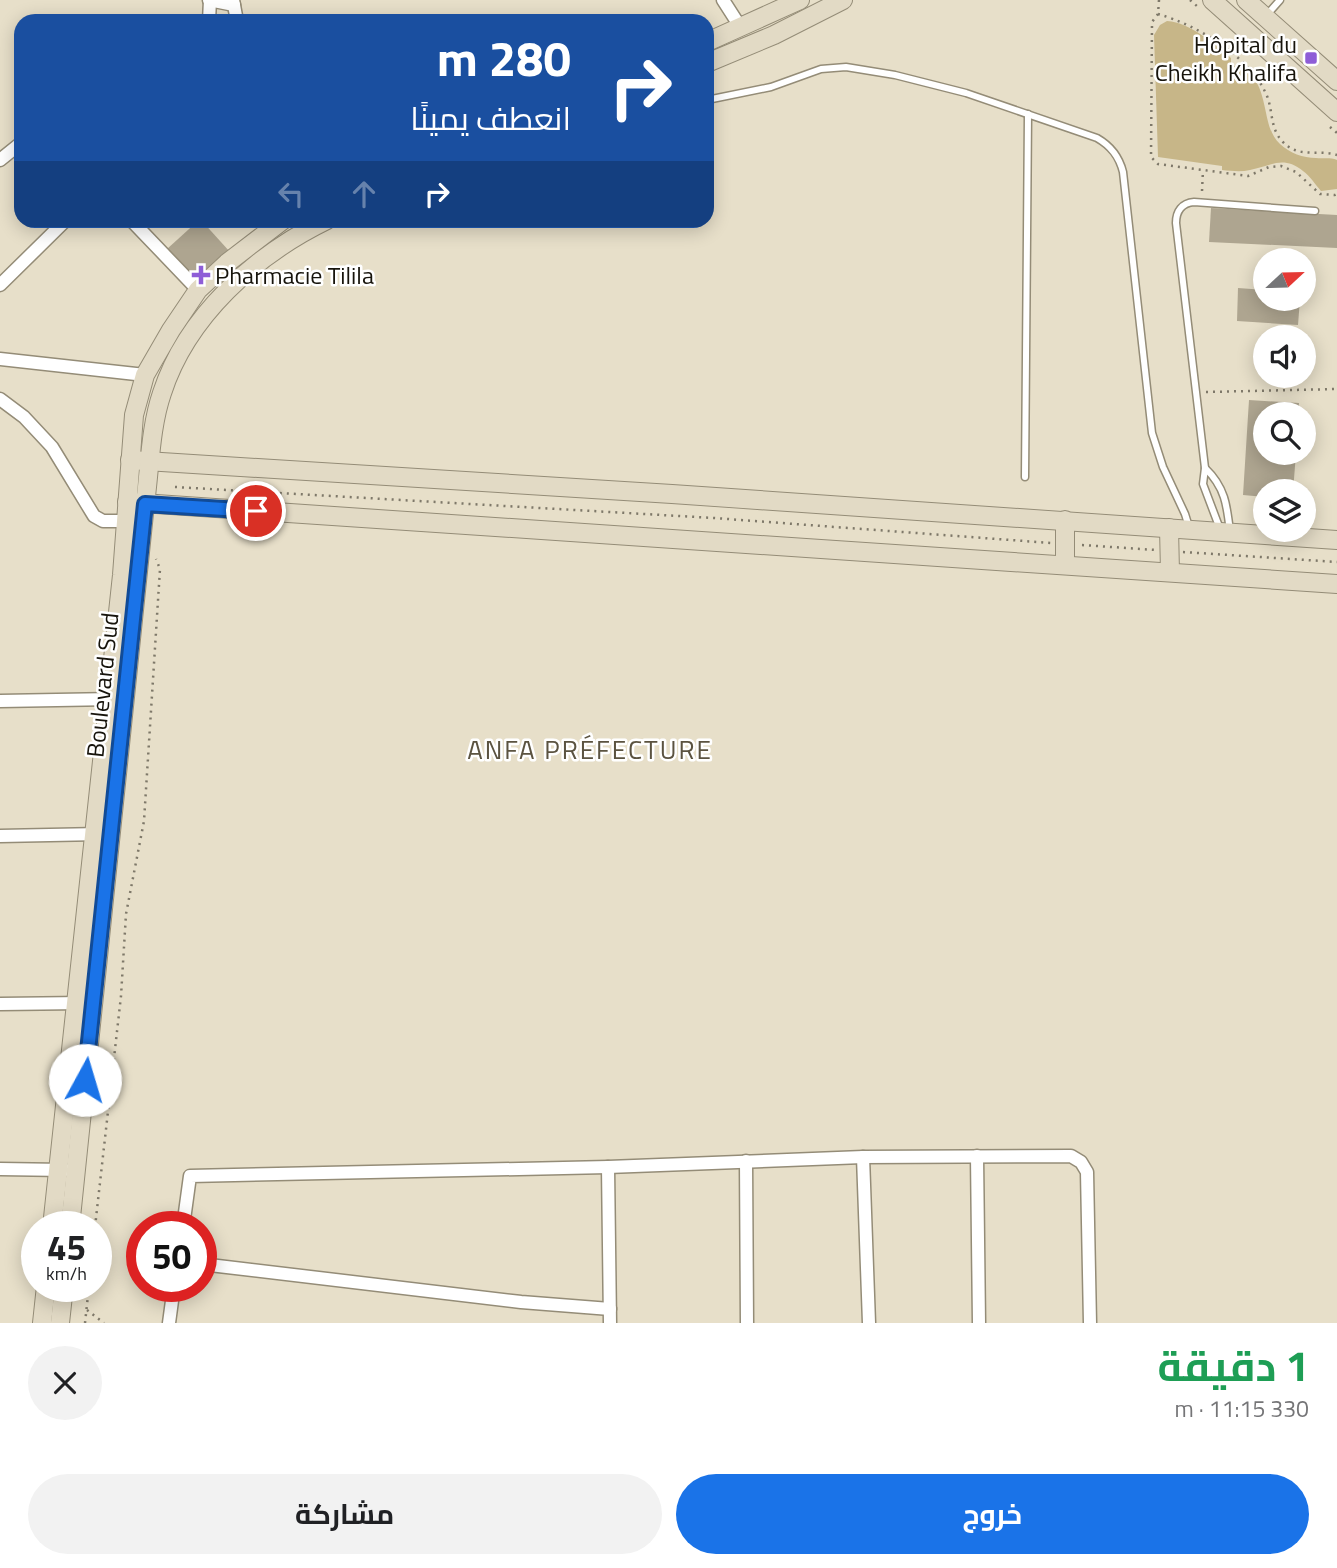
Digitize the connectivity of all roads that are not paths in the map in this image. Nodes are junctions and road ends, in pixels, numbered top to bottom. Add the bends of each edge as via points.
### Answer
1 (210, 0) edge
2 (723, 0) edge
3 (800, 0) edge
4 (843, 0) edge
5 (1212, 0) edge
6 (1246, 0) edge
7 (1280, 0) edge
8 (233, 3) edge
9 (1265, 17) junction
10 (741, 29) junction
11 (714, 40) edge
12 (714, 61) edge
13 (1337, 81) edge
14 (714, 99) edge
15 (1336, 109) edge
16 (1028, 114) junction
17 (14, 149) edge
18 (0, 160) edge
19 (1315, 211) dead end
20 (58, 228) edge
21 (139, 228) edge
22 (271, 228) edge
23 (282, 228) edge
24 (312, 228) edge
25 (287, 242) junction
26 (0, 285) edge
27 (198, 290) junction
28 (0, 359) edge
29 (145, 375) junction
30 (0, 399) edge
31 (130, 460) junction
32 (150, 462) junction
33 (1205, 468) junction
34 (1025, 477) dead end
35 (136, 503) junction
36 (1065, 520) junction
37 (126, 521) junction
38 (1168, 528) junction
39 (1189, 529) junction
40 (1226, 532) junction
41 (1337, 540) edge
42 (1065, 565) junction
43 (1170, 572) junction
44 (1337, 584) edge
45 (117, 699) junction
46 (0, 701) edge
47 (102, 834) junction
48 (0, 836) edge
49 (85, 1003) junction
50 (0, 1004) edge
51 (977, 1156) junction
52 (863, 1157) junction
53 (746, 1161) junction
54 (608, 1167) junction
55 (0, 1169) edge
56 (67, 1170) junction
57 (56, 1211) edge
58 (69, 1211) edge
59 (185, 1211) edge
60 (217, 1266) edge
61 (44, 1302) edge
62 (62, 1302) edge
63 (172, 1302) edge
64 (610, 1309) junction
65 (42, 1323) edge
66 (60, 1323) edge
67 (169, 1323) edge
68 (610, 1323) edge
69 (747, 1323) edge
70 (869, 1323) edge
71 (979, 1323) edge
72 (1090, 1323) edge

1 - 8 street
2 - 10 street
3 - 10 main road
4 - 12 main road
5 - 15 main road
6 - 9 main road
7 - 9 lane
9 - 13 main road
10 - 11 main road
14 - 16 lane via 771,87 821,69 846,67 931,83
16 - 34 lane
16 - 39 lane via 1097,138 1121,165 1153,433
17 - 18 street
19 - 33 lane via 1201,203 1184,205 1176,217
20 - 26 street
21 - 27 street
22 - 27 main road, Boulevard Sud
23 - 25 street
24 - 25 main road, Boulevard Sud
25 - 32 main road, Boulevard Sud via 218,300 195,328 161,395
27 - 29 main road, Boulevard Sud
28 - 29 street
29 - 31 main road, Boulevard Sud via 134,415
30 - 37 street via 52,447 94,516 103,521
31 - 32 main road
31 - 35 main road, Boulevard Sud
32 - 35 main road, Boulevard Sud
32 - 36 main road
33 - 40 lane via 1203,484
33 - 40 lane via 1226,498
35 - 37 main road, Boulevard Sud
35 - 42 main road
35 - 45 main road, Boulevard Sud
36 - 38 main road
36 - 42 main road
37 - 45 main road, Boulevard Sud
38 - 39 main road
38 - 43 main road
39 - 40 main road
40 - 41 main road
42 - 43 main road
43 - 44 main road
45 - 46 street
45 - 47 main road, Boulevard Sud
47 - 48 street
47 - 49 main road, Boulevard Sud
49 - 50 street
49 - 56 main road, Boulevard Sud
51 - 52 street
51 - 71 street
51 - 72 street via 1071,1156 1085,1166
52 - 53 street
52 - 70 street
53 - 54 street
53 - 69 street
54 - 59 street via 190,1176
54 - 64 street
55 - 56 street
56 - 57 main road, Boulevard Sud
56 - 58 main road, Boulevard Sud
60 - 64 street
61 - 65 main road
62 - 66 main road
63 - 67 street
64 - 68 street

